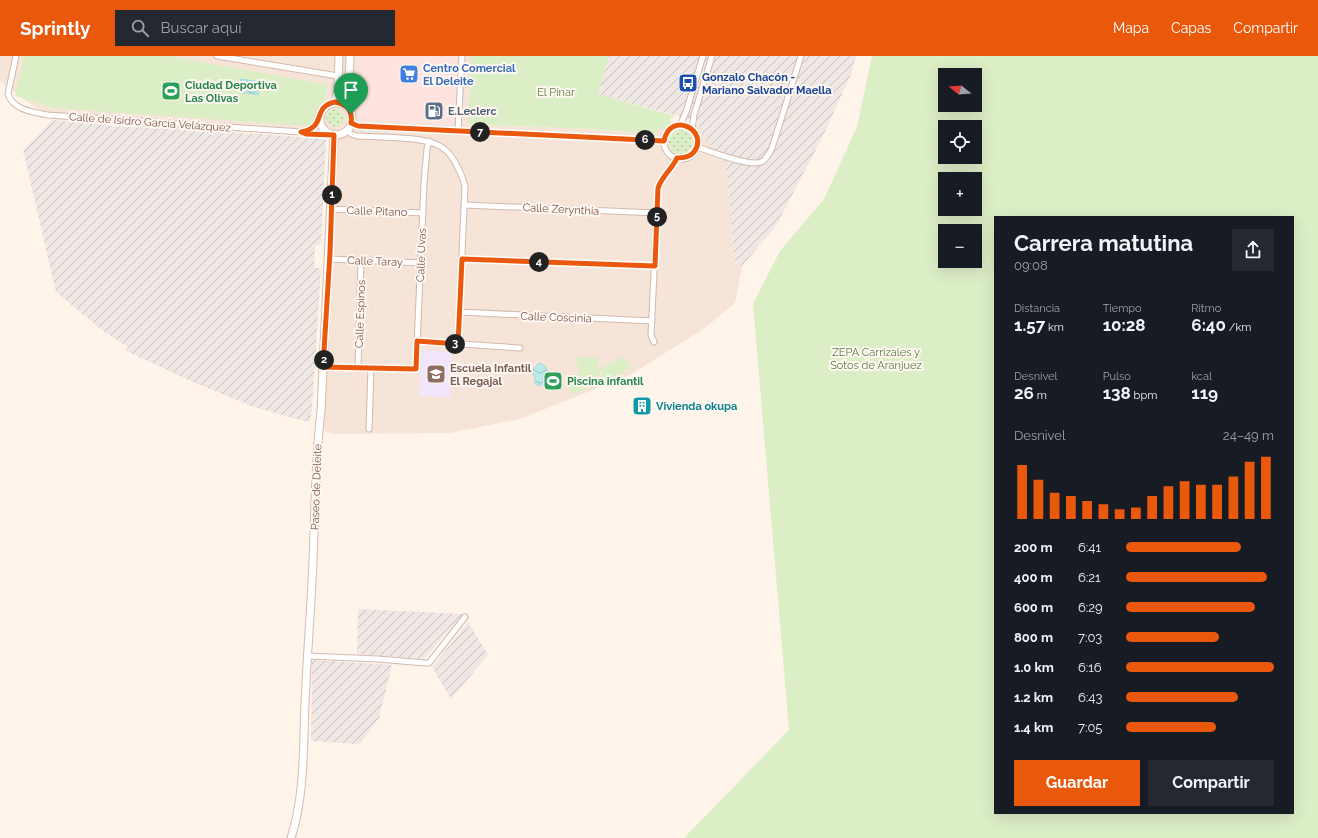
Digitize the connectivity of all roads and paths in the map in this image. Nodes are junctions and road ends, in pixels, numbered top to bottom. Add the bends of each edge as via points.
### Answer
1 (16, 56) edge
2 (217, 56) edge
3 (339, 56) edge
4 (350, 56) edge
5 (462, 56) edge
6 (703, 56) edge
7 (712, 56) edge
8 (801, 56) edge
9 (251, 59) edge
10 (338, 76) junction
11 (335, 102) junction
12 (348, 107) junction
13 (319, 121) junction
14 (679, 125) junction
15 (349, 126) junction
16 (692, 129) junction
17 (458, 131) junction
18 (301, 132) junction
19 (332, 134) junction
20 (429, 141) junction
21 (664, 141) junction
22 (697, 147) junction
23 (677, 158) junction
24 (464, 204) junction
25 (332, 209) junction
26 (423, 213) junction
27 (657, 213) junction
28 (462, 259) junction
29 (329, 260) junction
30 (361, 260) junction
31 (421, 263) junction
32 (655, 266) junction
33 (459, 312) junction
34 (652, 321) junction
35 (417, 341) junction
36 (654, 342) dead end
37 (458, 344) junction
38 (520, 348) dead end
39 (323, 367) junction
40 (358, 367) junction
41 (371, 368) junction
42 (369, 429) dead end
43 (465, 617) dead end
44 (307, 656) junction
45 (291, 838) edge

1 - 18 street, Calle de Isidro García Velázquez via 8,94 11,102 30,111 48,115
2 - 9 street
3 - 10 main road
4 - 12 main road
5 - 17 street
6 - 14 street via 686,112
7 - 16 street
8 - 22 street via 772,148 762,162 747,163
9 - 10 street
10 - 11 main road
11 - 12 main road
11 - 13 main road via 321,110
12 - 15 main road via 351,114
13 - 18 street via 310,130
13 - 19 main road via 323,130
14 - 16 street
14 - 21 street via 667,132
15 - 17 street
15 - 19 main road via 340,134
15 - 20 street via 351,134 357,136
16 - 22 street via 697,137
17 - 21 street
18 - 19 street, Calle de Isidro García Velázquez
19 - 25 main road, Paseo de Deleite
20 - 24 street via 444,148 459,170 465,186
20 - 26 street, Calle Uvas
21 - 23 street via 669,154
22 - 23 street via 687,157
23 - 27 street via 658,188
24 - 27 street, Calle Zerynthia
24 - 28 street
25 - 26 street, Calle Pitano
25 - 29 main road, Paseo de Deleite
26 - 31 street, Calle Uvas
27 - 32 street
28 - 32 street
28 - 33 street
29 - 30 street, Calle Taray
29 - 39 main road, Paseo de Deleite
30 - 31 street, Calle Taray
30 - 40 street, Calle Espinos
31 - 35 street, Calle Uvas
32 - 34 street
33 - 34 street, Calle Coscinia
33 - 37 street
34 - 36 street via 651,335
35 - 37 street
35 - 41 street, Calle Uvas via 416,369
37 - 38 street
39 - 40 street
39 - 44 main road, Paseo de Deleite
40 - 41 street
41 - 42 street
43 - 44 street via 429,663
44 - 45 main road, Paseo de Deleite via 301,793

